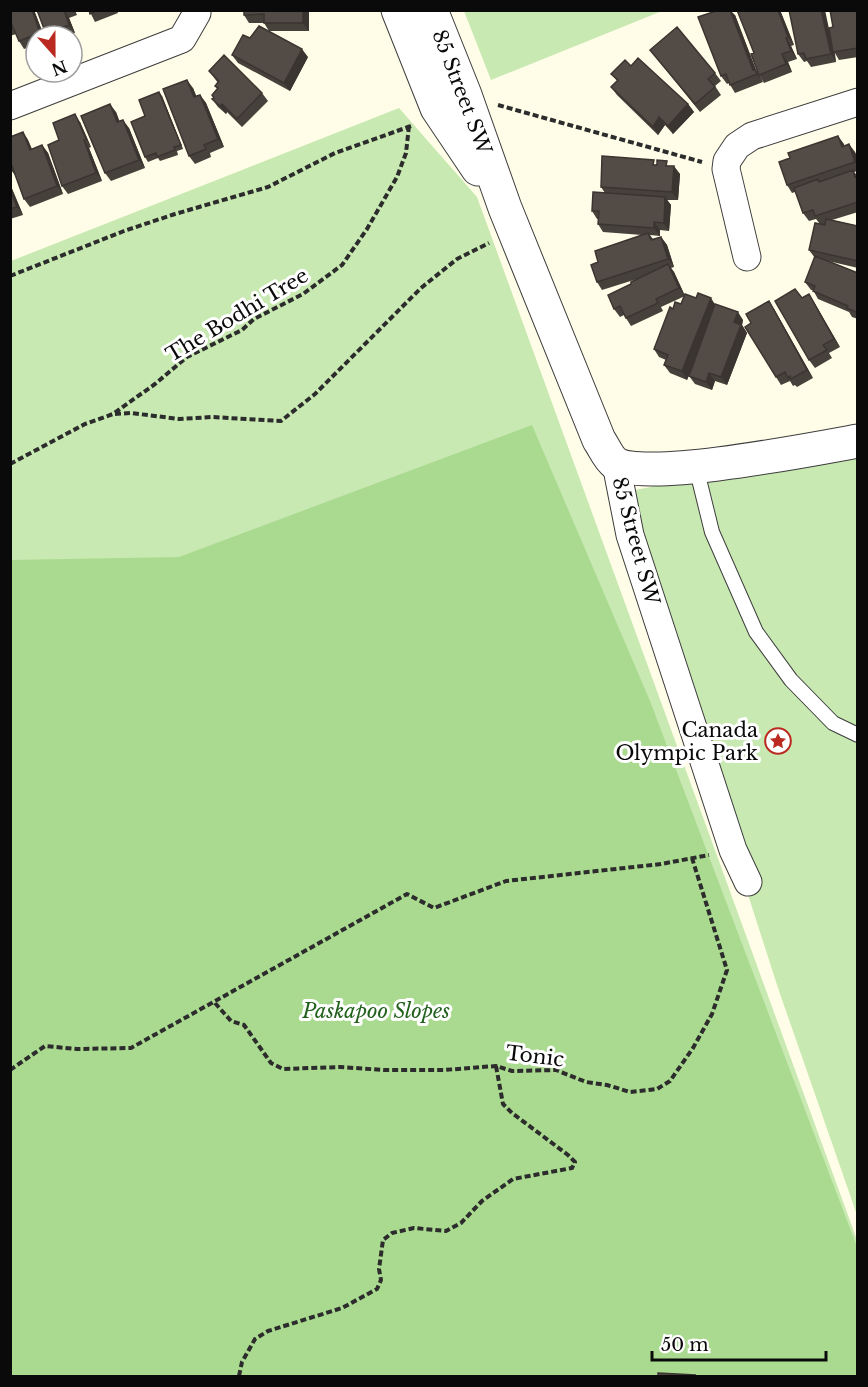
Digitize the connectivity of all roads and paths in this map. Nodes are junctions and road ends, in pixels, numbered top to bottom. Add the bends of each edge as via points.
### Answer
1 (196, 10) edge
2 (398, 10) edge
3 (431, 10) edge
4 (451, 102) junction
5 (858, 102) edge
6 (10, 106) edge
7 (409, 126) junction
8 (726, 169) junction
9 (510, 220) junction
10 (747, 257) dead end
11 (10, 276) edge
12 (113, 414) junction
13 (858, 441) edge
14 (10, 464) edge
15 (616, 464) junction
16 (696, 467) junction
17 (858, 735) edge
18 (733, 850) junction
19 (692, 858) junction
20 (748, 882) dead end
21 (215, 1002) junction
22 (496, 1066) junction
23 (10, 1070) edge
24 (239, 1377) edge

1 - 6 street via 182,39
2 - 4 street, 85 Street SW
3 - 4 street, 85 Street SW
4 - 7 path
4 - 8 path
4 - 9 street, 85 Street SW
5 - 8 street via 752,136 737,146
7 - 11 path via 335,153 268,187 124,231
7 - 12 path, The Bodhi Tree via 406,153 397,177 342,265 303,294 187,357
8 - 10 street
9 - 12 path via 421,288 315,394 281,421
9 - 15 street, 85 Street SW via 599,440
12 - 14 path, The Bodhi Tree via 85,424
13 - 16 street
15 - 16 street via 659,470
15 - 18 street, 85 Street SW via 630,535
16 - 17 lane via 712,532 756,632 791,680 833,723
18 - 19 path
18 - 20 street, 85 Street SW
19 - 21 path via 506,881 434,908 407,894
19 - 22 path, Tonic via 727,970 712,1014 670,1082 657,1089 630,1092 556,1070 512,1071
21 - 22 path, Tonic via 231,1021 244,1025 271,1063 283,1069 340,1066 444,1070
21 - 23 path via 131,1048 45,1046
22 - 24 path via 502,1104 568,1155 575,1162 572,1168 513,1179 482,1201 462,1223 446,1231 414,1228 392,1233 383,1240 377,1288 342,1308 268,1331 255,1339 242,1362

